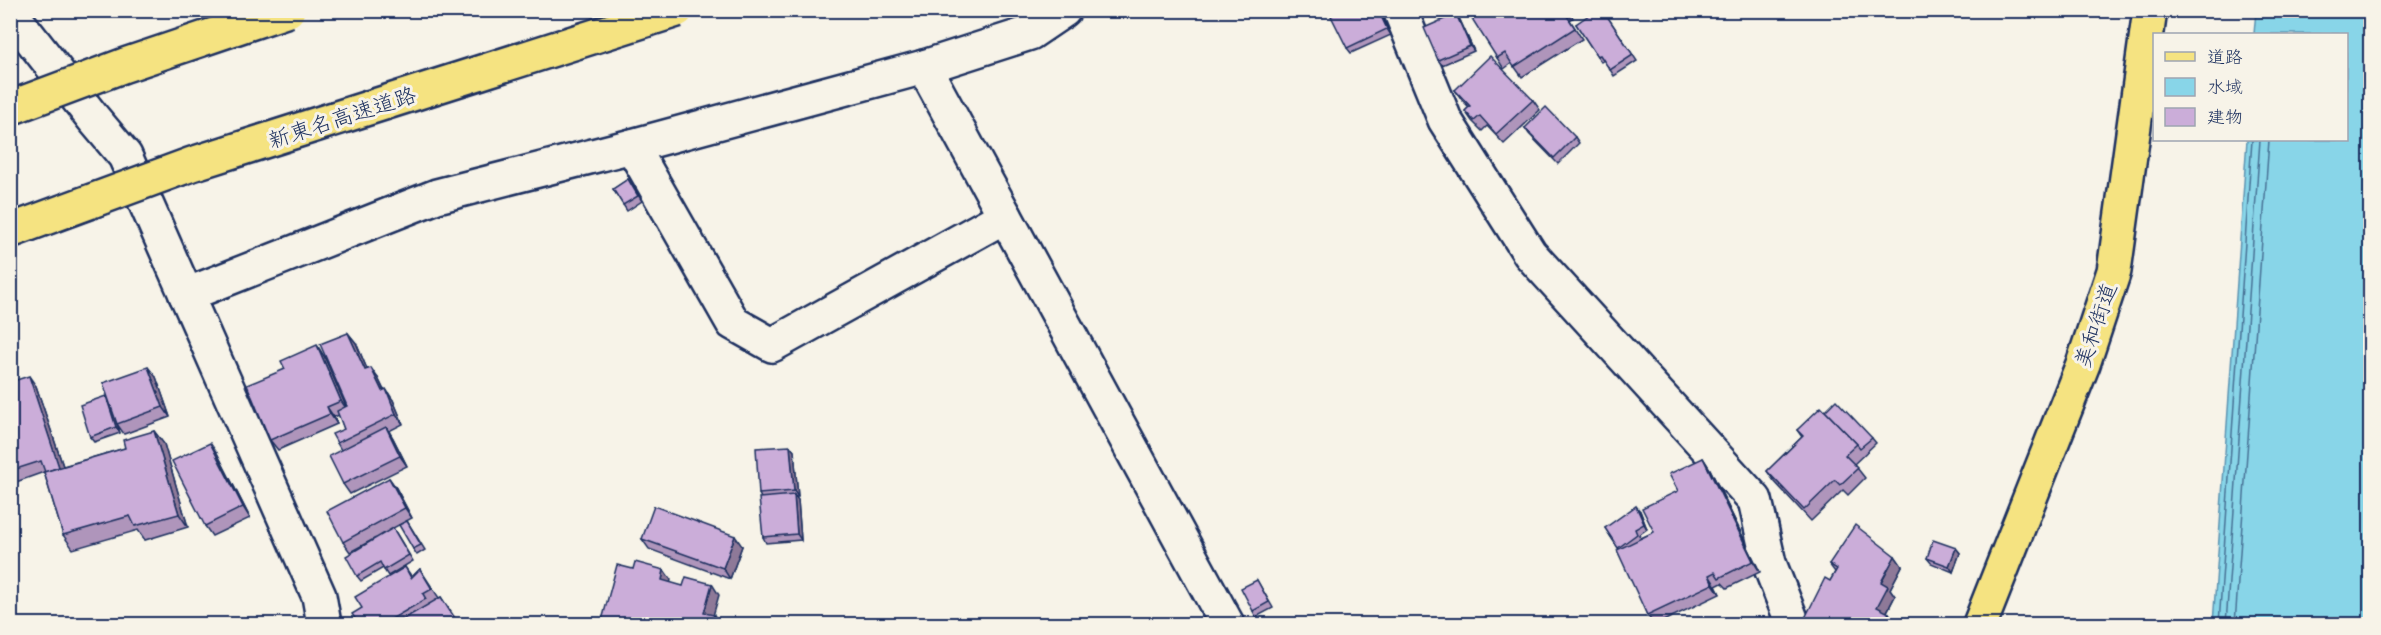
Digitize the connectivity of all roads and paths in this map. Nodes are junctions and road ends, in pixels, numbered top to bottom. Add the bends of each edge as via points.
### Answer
1 (288, 10) edge
2 (677, 10) edge
3 (1064, 10) edge
4 (1400, 10) edge
5 (2150, 10) edge
6 (10, 12) edge
7 (924, 67) junction
8 (10, 108) edge
9 (632, 146) junction
10 (1005, 216) junction
11 (10, 231) edge
12 (186, 295) junction
13 (324, 624) edge
14 (1227, 624) edge
15 (1792, 624) edge
16 (1980, 624) edge

1 - 8 main road, bridge
2 - 11 main road, 新東名高速道路, bridge via 192,164
3 - 7 street via 1030,33
4 - 15 street via 1444,120 1530,254 1755,500 1769,563
5 - 16 main road, 美和街道 via 2114,271 2083,364
6 - 12 street via 125,156
7 - 9 street
7 - 10 street
9 - 10 street via 733,323 772,345
9 - 12 street via 437,196
10 - 14 street
12 - 13 street via 319,596

